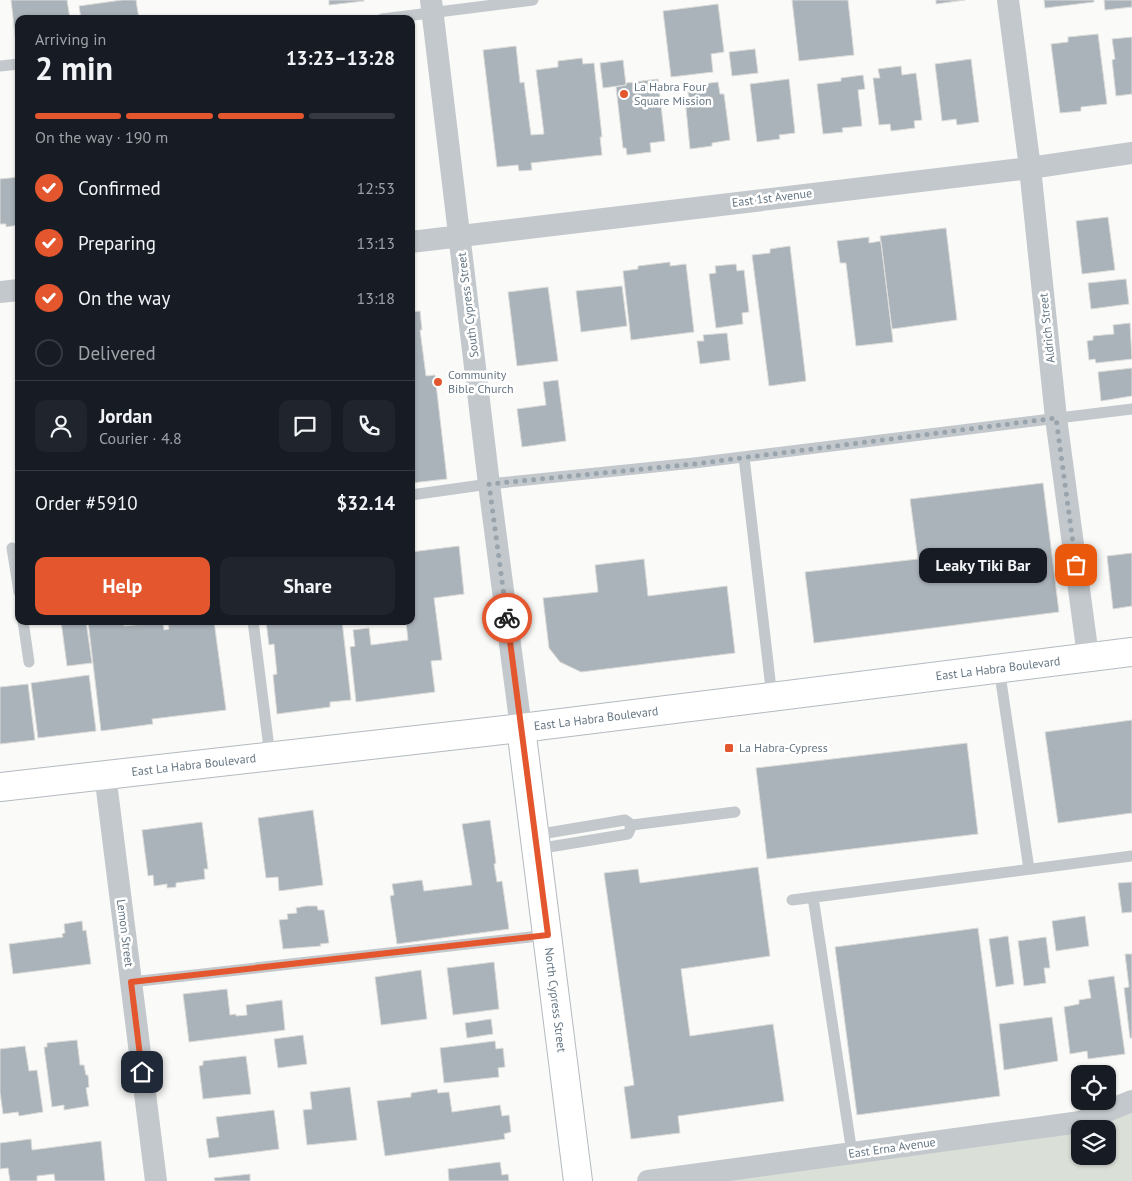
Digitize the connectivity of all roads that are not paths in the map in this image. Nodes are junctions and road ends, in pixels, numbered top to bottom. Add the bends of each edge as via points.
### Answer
1 (533, 0) edge
2 (1008, 0) edge
3 (432, 6) edge
4 (397, 15) edge
5 (15, 64) edge
6 (0, 66) edge
7 (1132, 153) edge
8 (1030, 168) junction
9 (460, 236) junction
10 (415, 242) edge
11 (15, 290) edge
12 (0, 292) edge
13 (1132, 409) edge
14 (1056, 418) junction
15 (744, 457) junction
16 (489, 484) junction
17 (415, 494) edge
18 (15, 547) edge
19 (0, 549) edge
20 (24, 625) edge
21 (254, 625) edge
22 (1132, 652) edge
23 (1088, 656) junction
24 (29, 662) dead end
25 (999, 668) junction
26 (772, 697) junction
27 (521, 728) junction
28 (270, 756) junction
29 (105, 774) junction
30 (0, 787) edge
31 (735, 812) dead end
32 (536, 842) junction
33 (1132, 856) edge
34 (1030, 869) junction
35 (813, 897) junction
36 (792, 900) dead end
37 (548, 935) junction
38 (131, 982) junction
39 (1132, 1101) edge
40 (852, 1153) junction
41 (156, 1181) edge
42 (578, 1181) edge
43 (648, 1181) edge

1 - 3 lane
2 - 8 street, Aldrich Street
3 - 4 lane
3 - 9 street, South Cypress Street
5 - 6 lane
7 - 8 street, East 1st Avenue
8 - 9 street, East 1st Avenue
8 - 14 street, Aldrich Street
9 - 10 street, East 1st Avenue
9 - 16 street, South Cypress Street
11 - 12 street
13 - 14 lane
14 - 15 lane
14 - 23 street, Aldrich Street
15 - 16 lane
15 - 26 lane
16 - 17 lane
16 - 27 street, South Cypress Street
18 - 19 lane
20 - 24 lane
21 - 28 lane
22 - 23 main road, East La Habra Boulevard
23 - 25 main road, East La Habra Boulevard
25 - 26 main road, East La Habra Boulevard
25 - 34 lane
26 - 27 main road, East La Habra Boulevard
27 - 28 main road, East La Habra Boulevard
27 - 32 main road, North Cypress Street
28 - 29 main road, East La Habra Boulevard
29 - 30 main road, East La Habra Boulevard
29 - 38 street, Lemon Street
31 - 32 lane via 632,825 625,820
32 - 37 main road, North Cypress Street
33 - 34 lane
34 - 35 lane
35 - 36 lane
35 - 40 lane
37 - 38 lane
37 - 42 main road, North Cypress Street
38 - 41 street, Lemon Street
39 - 40 street, East Erna Avenue via 1080,1122
40 - 43 street, East Erna Avenue

